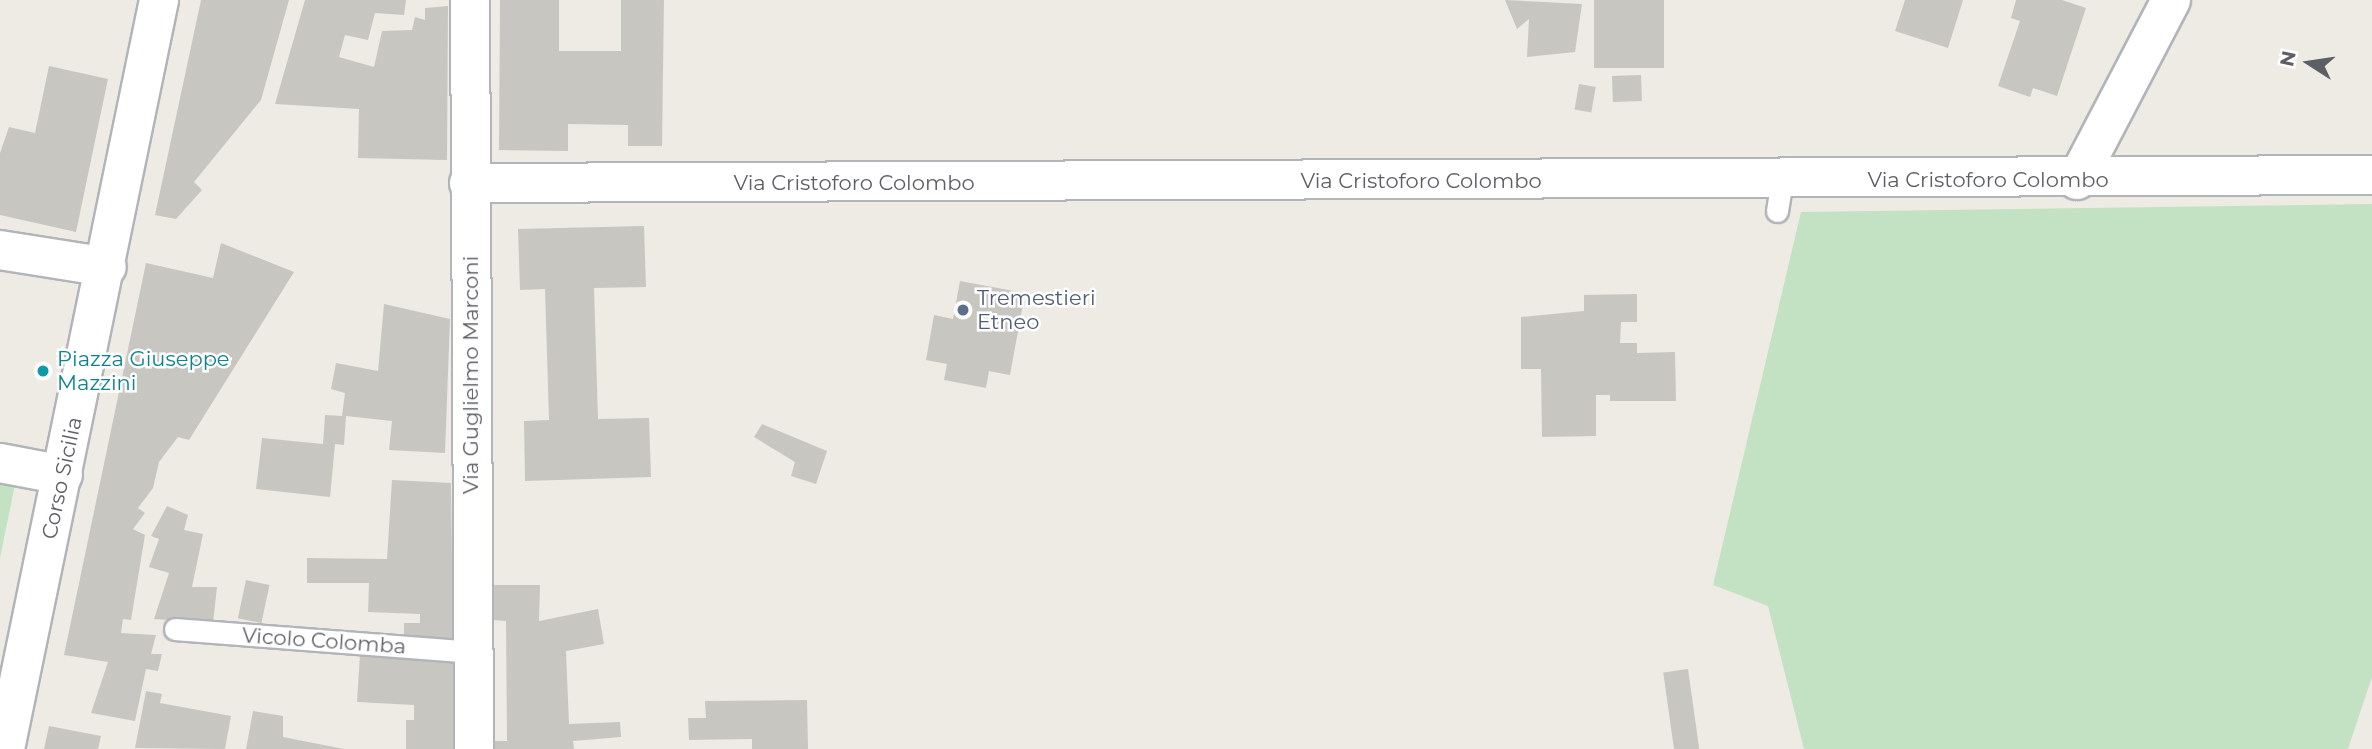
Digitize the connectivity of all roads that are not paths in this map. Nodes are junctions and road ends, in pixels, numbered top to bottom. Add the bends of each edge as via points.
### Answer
1 (159, 0) edge
2 (470, 0) edge
3 (2171, 0) edge
4 (2372, 175) edge
5 (2077, 180) junction
6 (469, 183) junction
7 (0, 250) edge
8 (107, 267) junction
9 (0, 463) edge
10 (63, 475) junction
11 (175, 629) dead end
12 (473, 652) junction
13 (5, 749) edge
14 (474, 749) edge

1 - 8 street, Corso Sicilia
2 - 6 street, Via Guglielmo Marconi
3 - 5 street
4 - 5 street, Via Cristoforo Colombo
5 - 6 street, Via Cristoforo Colombo via 1780,196
6 - 12 street, Via Guglielmo Marconi
7 - 8 street
8 - 10 street, Corso Sicilia
9 - 10 street
10 - 13 street, Corso Sicilia
11 - 12 lane, Vicolo Colomba
12 - 14 street, Via Guglielmo Marconi

